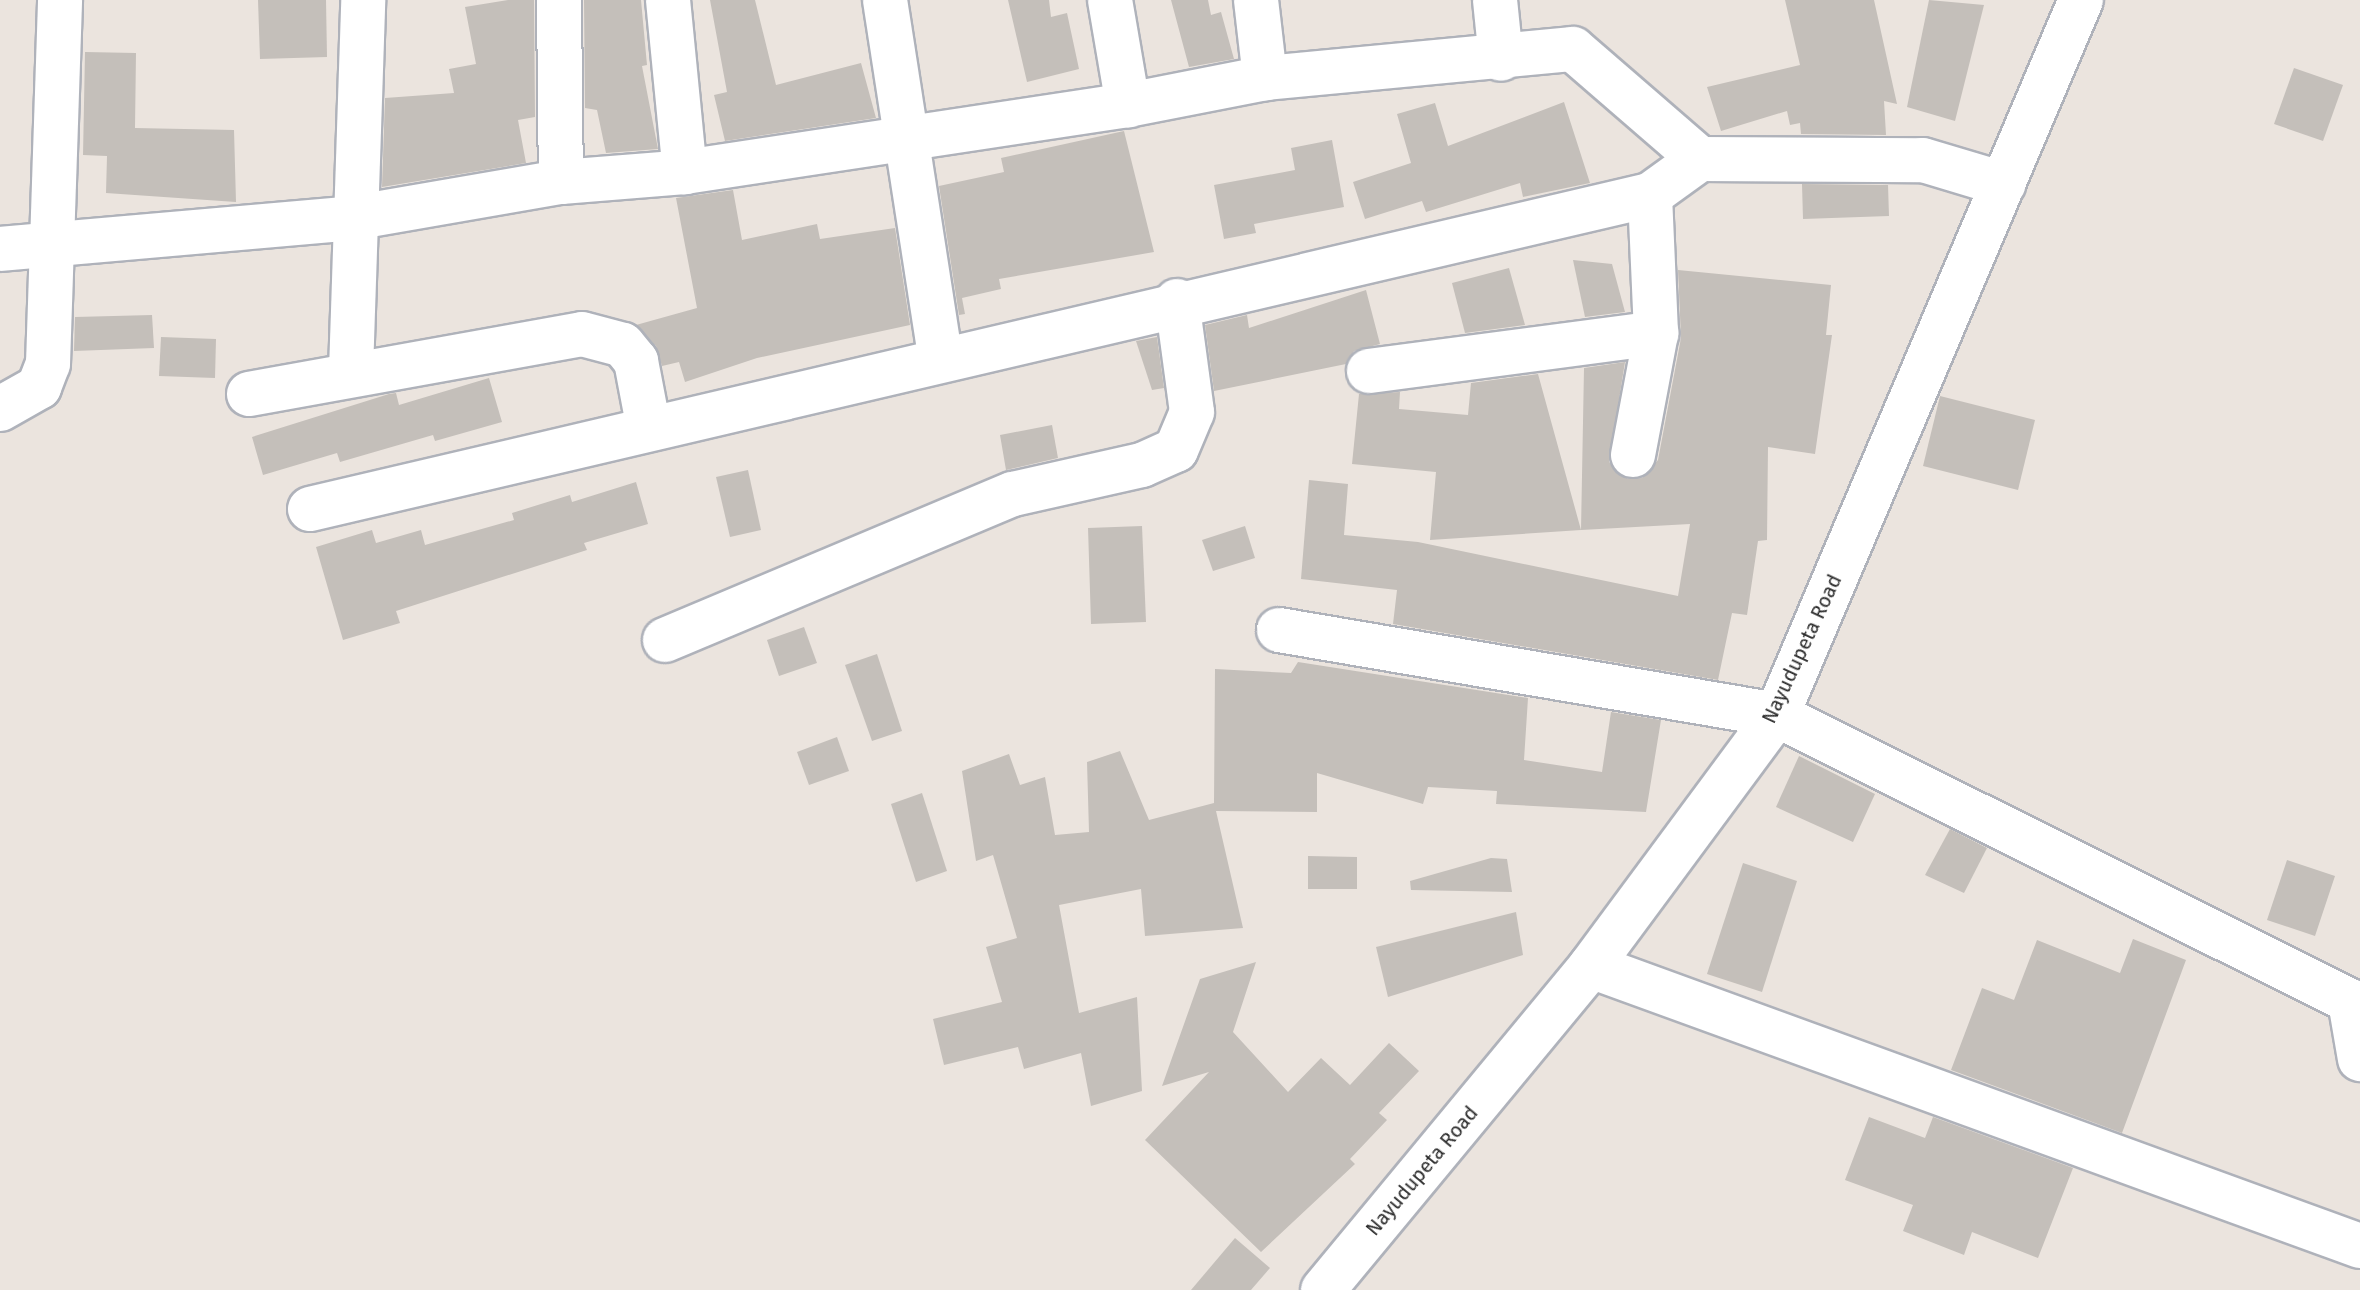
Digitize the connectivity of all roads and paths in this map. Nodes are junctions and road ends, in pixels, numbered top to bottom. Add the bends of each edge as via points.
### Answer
1 (60, 0) edge
2 (363, 0) edge
3 (559, 0) edge
4 (668, 0) edge
5 (885, 0) edge
6 (1110, 0) edge
7 (1256, 0) edge
8 (1495, 0) edge
9 (2081, 0) edge
10 (1501, 59) junction
11 (1265, 78) junction
12 (1128, 105) junction
13 (907, 137) junction
14 (1700, 159) junction
15 (685, 172) junction
16 (561, 182) junction
17 (2003, 184) junction
18 (1650, 195) junction
19 (352, 218) junction
20 (52, 244) junction
21 (0, 249) edge
22 (1177, 301) junction
23 (1656, 333) junction
24 (941, 360) junction
25 (351, 371) junction
26 (1369, 371) dead end
27 (249, 394) dead end
28 (0, 409) edge
29 (649, 429) junction
30 (1633, 455) dead end
31 (310, 509) dead end
32 (1279, 630) dead end
33 (665, 640) dead end
34 (1777, 715) junction
35 (1591, 966) junction
36 (2360, 1059) edge
37 (2360, 1246) edge
38 (1323, 1290) edge

1 - 20 street
2 - 19 street
3 - 16 street
4 - 15 street
5 - 13 street
6 - 12 street
7 - 11 street
8 - 10 street
9 - 17 street, Nayudupeta Road
10 - 11 street
10 - 14 street via 1573,49
11 - 12 street
12 - 13 street
13 - 15 street
13 - 24 street
14 - 17 street via 1923,160
14 - 18 street
15 - 16 street
16 - 19 street
17 - 34 street, Nayudupeta Road
18 - 22 street
18 - 23 street
19 - 20 street
19 - 25 street
20 - 21 street
20 - 28 street via 45,375 27,398
22 - 24 street
22 - 33 street via 1192,412 1176,450 1142,465 1013,494
23 - 26 street
23 - 30 street
24 - 29 street
25 - 27 street
25 - 29 street via 553,336 607,337 636,361
29 - 31 street
32 - 34 street
34 - 35 street, Nayudupeta Road
34 - 36 street via 2350,1001
35 - 37 street
35 - 38 street, Nayudupeta Road

